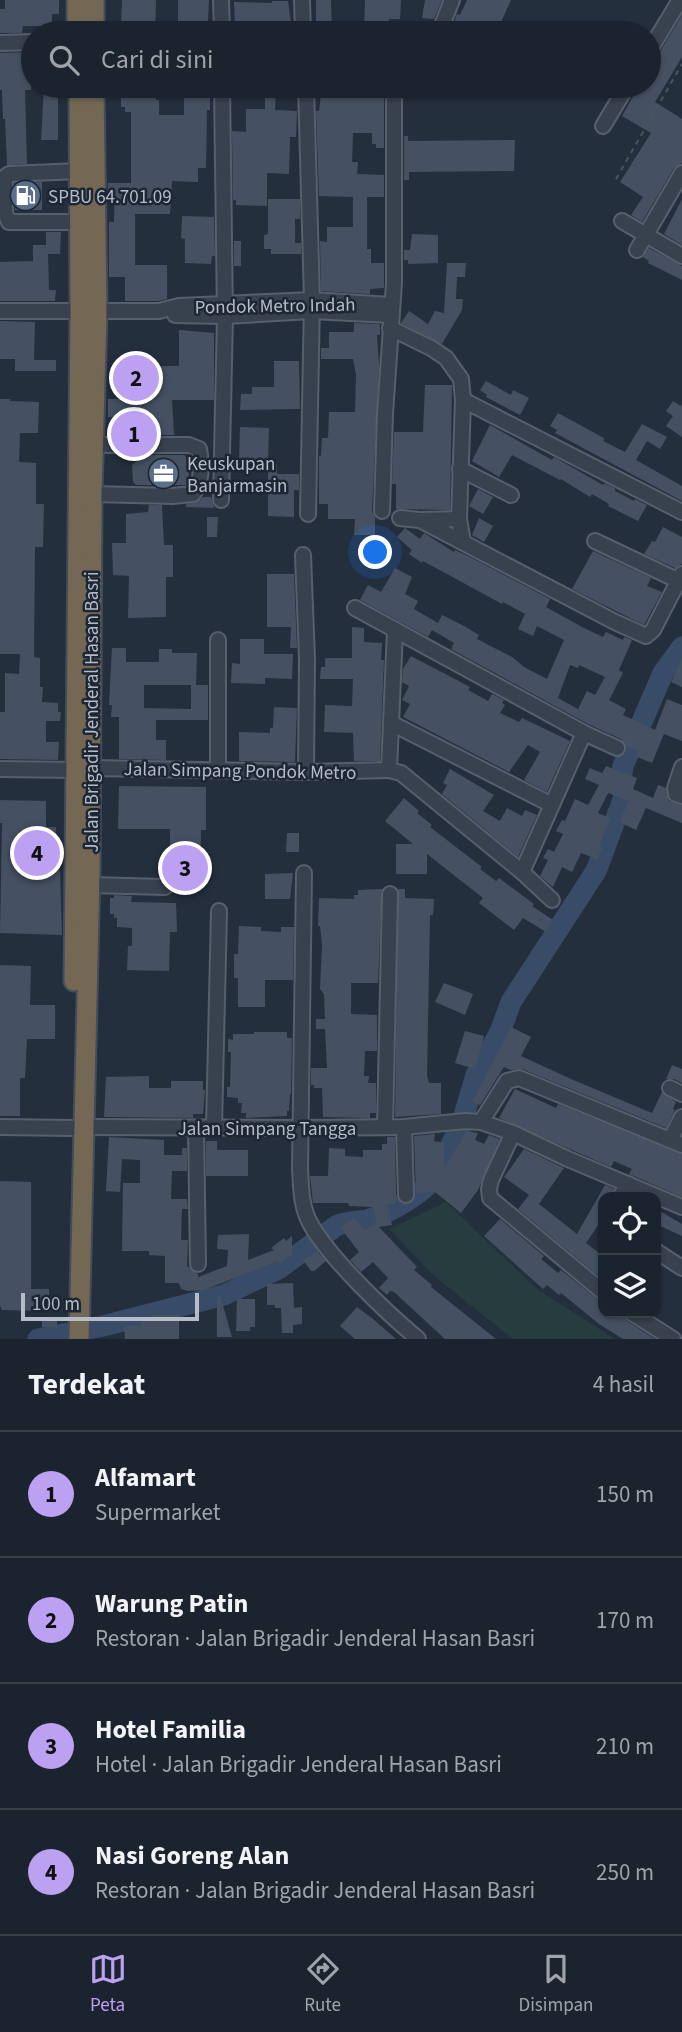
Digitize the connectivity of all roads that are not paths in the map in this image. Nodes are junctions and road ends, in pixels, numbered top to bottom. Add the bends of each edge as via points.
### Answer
1 (77, 0) edge
2 (94, 0) edge
3 (222, 0) edge
4 (302, 0) edge
5 (452, 0) edge
6 (680, 0) edge
7 (78, 21) edge
8 (94, 21) edge
9 (222, 21) edge
10 (303, 21) edge
11 (444, 21) edge
12 (661, 31) edge
13 (21, 42) edge
14 (0, 43) edge
15 (79, 98) edge
16 (94, 98) edge
17 (222, 98) edge
18 (306, 98) edge
19 (394, 98) edge
20 (620, 98) edge
21 (603, 126) dead end
22 (79, 171) junction
23 (682, 173) edge
24 (622, 221) dead end
25 (79, 222) junction
26 (646, 235) junction
27 (637, 250) dead end
28 (682, 256) edge
29 (312, 306) junction
30 (0, 311) edge
31 (224, 311) junction
32 (88, 312) junction
33 (390, 316) junction
34 (87, 380) junction
35 (463, 400) junction
36 (92, 445) junction
37 (460, 469) junction
38 (92, 494) junction
39 (510, 495) dead end
40 (221, 500) dead end
41 (382, 511) dead end
42 (682, 512) edge
43 (308, 514) dead end
44 (400, 518) dead end
45 (459, 519) junction
46 (420, 520) junction
47 (595, 541) dead end
48 (463, 542) junction
49 (303, 555) dead end
50 (680, 577) edge
51 (355, 608) dead end
52 (84, 610) junction
53 (395, 630) junction
54 (218, 640) dead end
55 (391, 723) junction
56 (584, 733) junction
57 (617, 748) dead end
58 (682, 767) edge
59 (0, 769) edge
60 (84, 769) junction
61 (218, 770) junction
62 (389, 770) junction
63 (306, 772) junction
64 (682, 796) edge
65 (552, 805) junction
66 (522, 872) junction
67 (304, 873) dead end
68 (85, 876) junction
69 (165, 887) dead end
70 (390, 894) dead end
71 (552, 900) dead end
72 (219, 911) dead end
73 (682, 1117) edge
74 (481, 1122) junction
75 (78, 1127) junction
76 (385, 1127) junction
77 (404, 1127) junction
78 (0, 1128) edge
79 (196, 1128) junction
80 (214, 1128) junction
81 (302, 1128) junction
82 (513, 1133) junction
83 (676, 1142) edge
84 (624, 1191) edge
85 (406, 1195) dead end
86 (682, 1207) edge
87 (661, 1254) edge
88 (198, 1264) dead end
89 (682, 1268) edge
90 (598, 1289) edge
91 (74, 1307) junction
92 (640, 1318) edge
93 (69, 1339) edge
94 (79, 1339) edge
95 (418, 1339) edge
96 (673, 1339) edge

1 - 7 highway
2 - 8 highway
3 - 9 street
4 - 10 street
5 - 11 street
6 - 12 street
13 - 14 street
15 - 22 highway, Jalan Brigadir Jenderal Hasan Basri
16 - 32 highway, Jalan Brigadir Jenderal Hasan Basri
17 - 31 street
18 - 29 street
19 - 33 street
20 - 21 street
22 - 25 highway, Jalan Brigadir Jenderal Hasan Basri
22 - 25 street via 9,174 5,177 5,213 9,222
23 - 26 street
24 - 26 street
25 - 32 highway, Jalan Brigadir Jenderal Hasan Basri
26 - 27 street
26 - 28 street
29 - 31 street, Pondok Metro Indah
29 - 33 street, Pondok Metro Indah
29 - 43 street
30 - 32 street, Pondok Metro Indah
31 - 32 street, Pondok Metro Indah via 177,316 159,311
31 - 40 street
32 - 34 highway, Jalan Brigadir Jenderal Hasan Basri
33 - 35 street via 446,358 461,379
33 - 41 street
34 - 36 highway, Jalan Brigadir Jenderal Hasan Basri
34 - 52 highway, Jalan Brigadir Jenderal Hasan Basri
35 - 37 street
35 - 42 street
36 - 38 highway, Jalan Brigadir Jenderal Hasan Basri
36 - 38 street via 189,444 199,449 201,459 193,494
37 - 39 street
37 - 45 street
38 - 52 highway, Jalan Brigadir Jenderal Hasan Basri
44 - 46 street
45 - 46 street
45 - 48 street
46 - 48 street
47 - 50 street
48 - 50 street via 646,636
49 - 63 street
51 - 53 street
52 - 60 highway, Jalan Brigadir Jenderal Hasan Basri
53 - 55 street
53 - 56 street
54 - 61 street
55 - 62 street
55 - 65 street
56 - 57 street
56 - 65 street
58 - 64 street via 675,788
59 - 60 street, Jalan Simpang Pondok Metro
60 - 61 street, Jalan Simpang Pondok Metro
60 - 68 highway, Jalan Brigadir Jenderal Hasan Basri
61 - 63 street, Jalan Simpang Pondok Metro
62 - 63 street, Jalan Simpang Pondok Metro
62 - 66 street via 401,773
65 - 66 street
66 - 71 street
67 - 81 street
68 - 69 street
68 - 75 highway, Jalan Brigadir Jenderal Hasan Basri
70 - 76 street
72 - 80 street
73 - 83 street
74 - 77 street, Jalan Simpang Tangga
74 - 82 street, Jalan Simpang Tangga
74 - 83 street via 508,1081 519,1078
75 - 78 street, Jalan Simpang Tangga
75 - 79 street, Jalan Simpang Tangga
75 - 91 highway, Jalan Brigadir Jenderal Hasan Basri
76 - 77 street, Jalan Simpang Tangga
76 - 81 street, Jalan Simpang Tangga
77 - 85 street
79 - 80 street, Jalan Simpang Tangga
79 - 88 street
80 - 81 street, Jalan Simpang Tangga
81 - 95 street via 301,1186 310,1223 331,1252
82 - 84 street, Jalan Simpang Tangga
82 - 90 street via 491,1180 490,1198
84 - 86 street, Jalan Simpang Tangga
87 - 89 street
91 - 93 highway, Jalan Brigadir Jenderal Hasan Basri
91 - 94 highway, Jalan Brigadir Jenderal Hasan Basri
92 - 96 street

